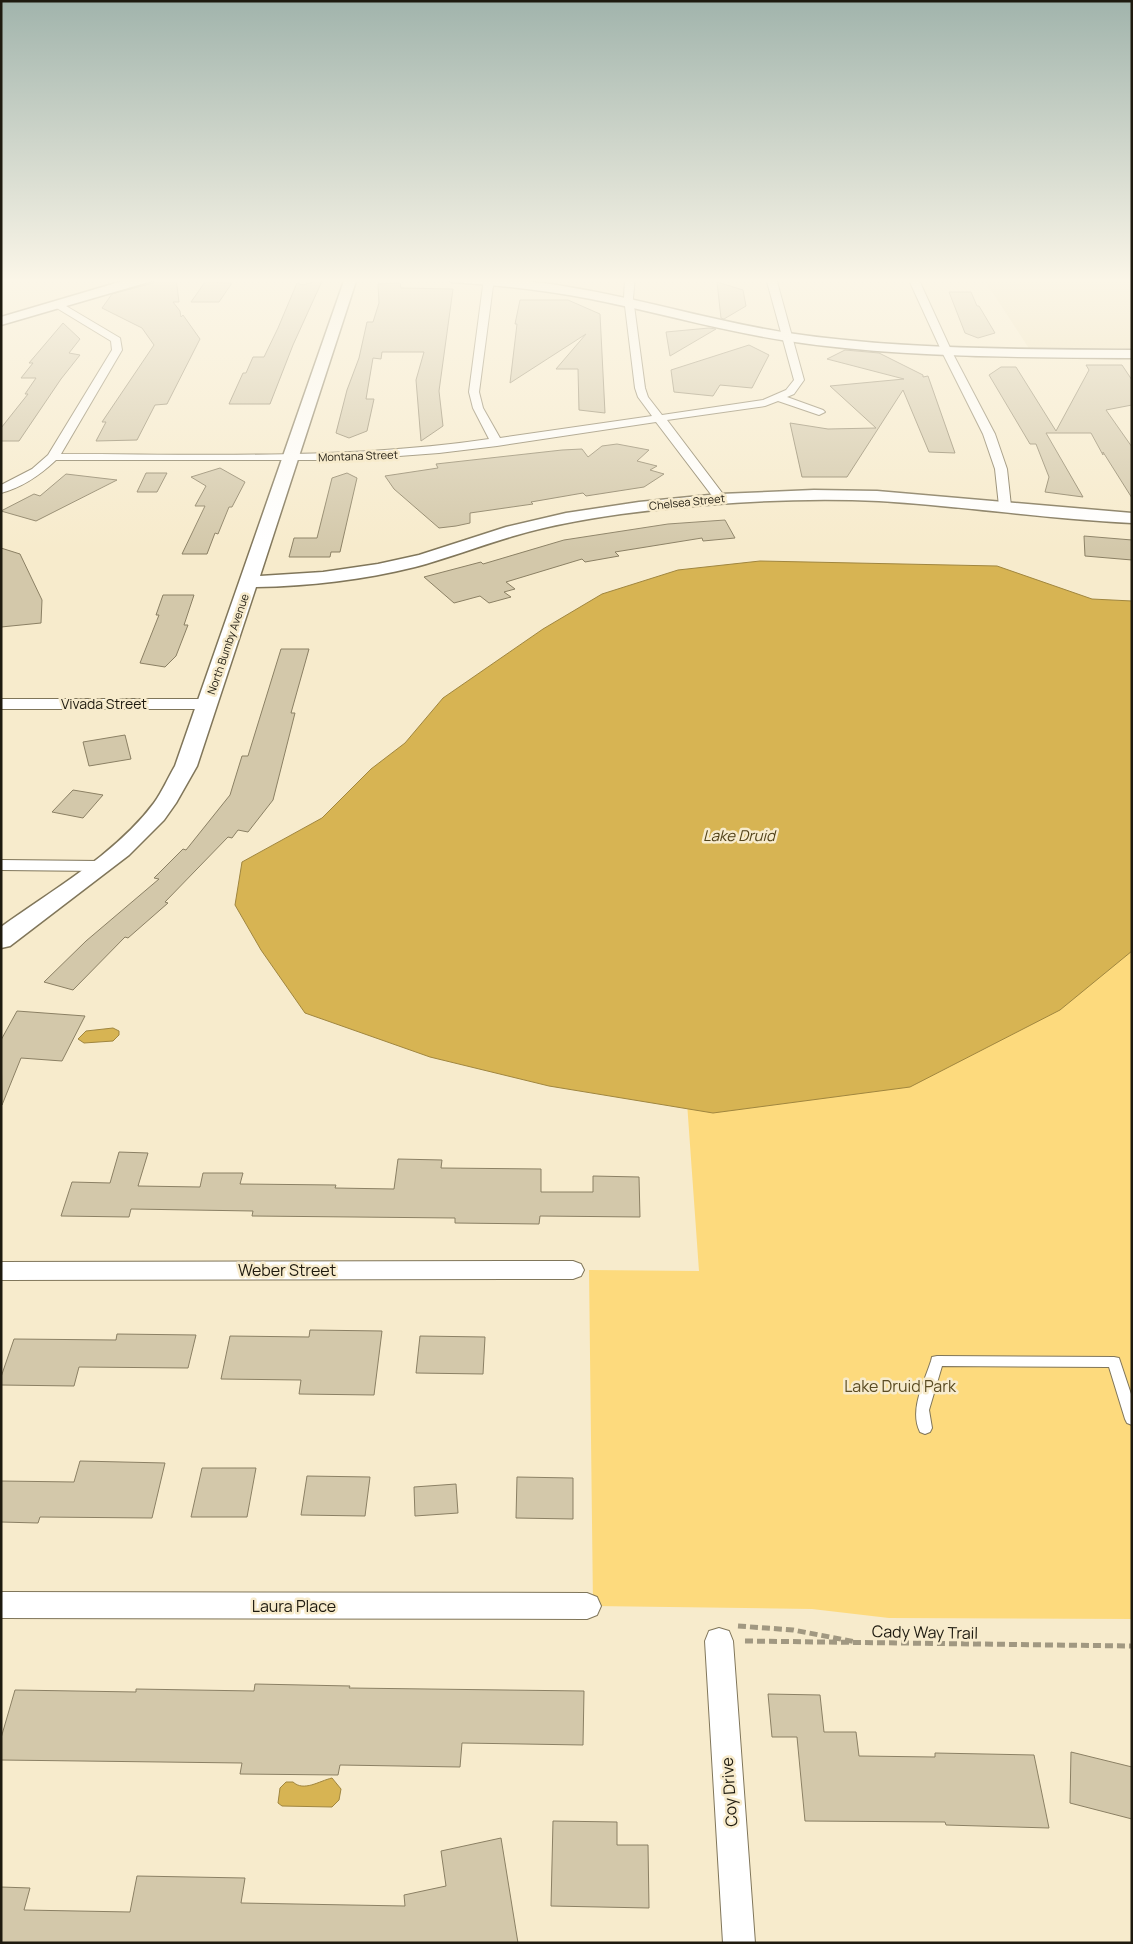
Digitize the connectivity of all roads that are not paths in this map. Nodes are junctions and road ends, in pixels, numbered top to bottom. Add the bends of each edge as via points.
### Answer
1 (106, 369) edge
2 (320, 369) edge
3 (477, 369) edge
4 (638, 369) edge
5 (796, 369) edge
6 (956, 369) edge
7 (778, 398) junction
8 (819, 412) dead end
9 (660, 420) junction
10 (497, 443) junction
11 (53, 457) junction
12 (290, 458) junction
13 (1, 489) edge
14 (720, 498) junction
15 (1005, 506) junction
16 (1132, 518) edge
17 (249, 582) junction
18 (1, 704) edge
19 (207, 704) junction
20 (1, 865) edge
21 (100, 866) junction
22 (1, 940) edge
23 (573, 1270) dead end
24 (1, 1271) edge
25 (1132, 1419) edge
26 (925, 1428) dead end
27 (1, 1605) edge
28 (586, 1606) dead end
29 (728, 1633) road end
30 (739, 1943) edge

1 - 11 street
2 - 12 street, North Bumby Avenue
3 - 10 street via 474,392 478,408
4 - 9 street via 642,397
5 - 7 street via 799,380 790,392
6 - 15 street via 989,434 1002,469
7 - 8 street
7 - 9 street via 766,403
9 - 10 street, Montana Street
9 - 14 street
10 - 12 street, Montana Street via 393,455
11 - 12 street, Montana Street
11 - 13 street via 36,472
12 - 17 street, North Bumby Avenue
14 - 15 street, Chelsea Street via 816,494
14 - 17 street, Chelsea Street via 566,519 363,573
15 - 16 street, Chelsea Street
17 - 19 street, North Bumby Avenue
18 - 19 street, Vivada Street
19 - 21 street, North Bumby Avenue via 186,766 173,791 133,839
20 - 21 street
21 - 22 street, North Bumby Avenue
23 - 24 street, Weber Street
25 - 26 lane via 1114,1362 937,1361 922,1410
27 - 28 street, Laura Place
29 - 30 street, Coy Drive

